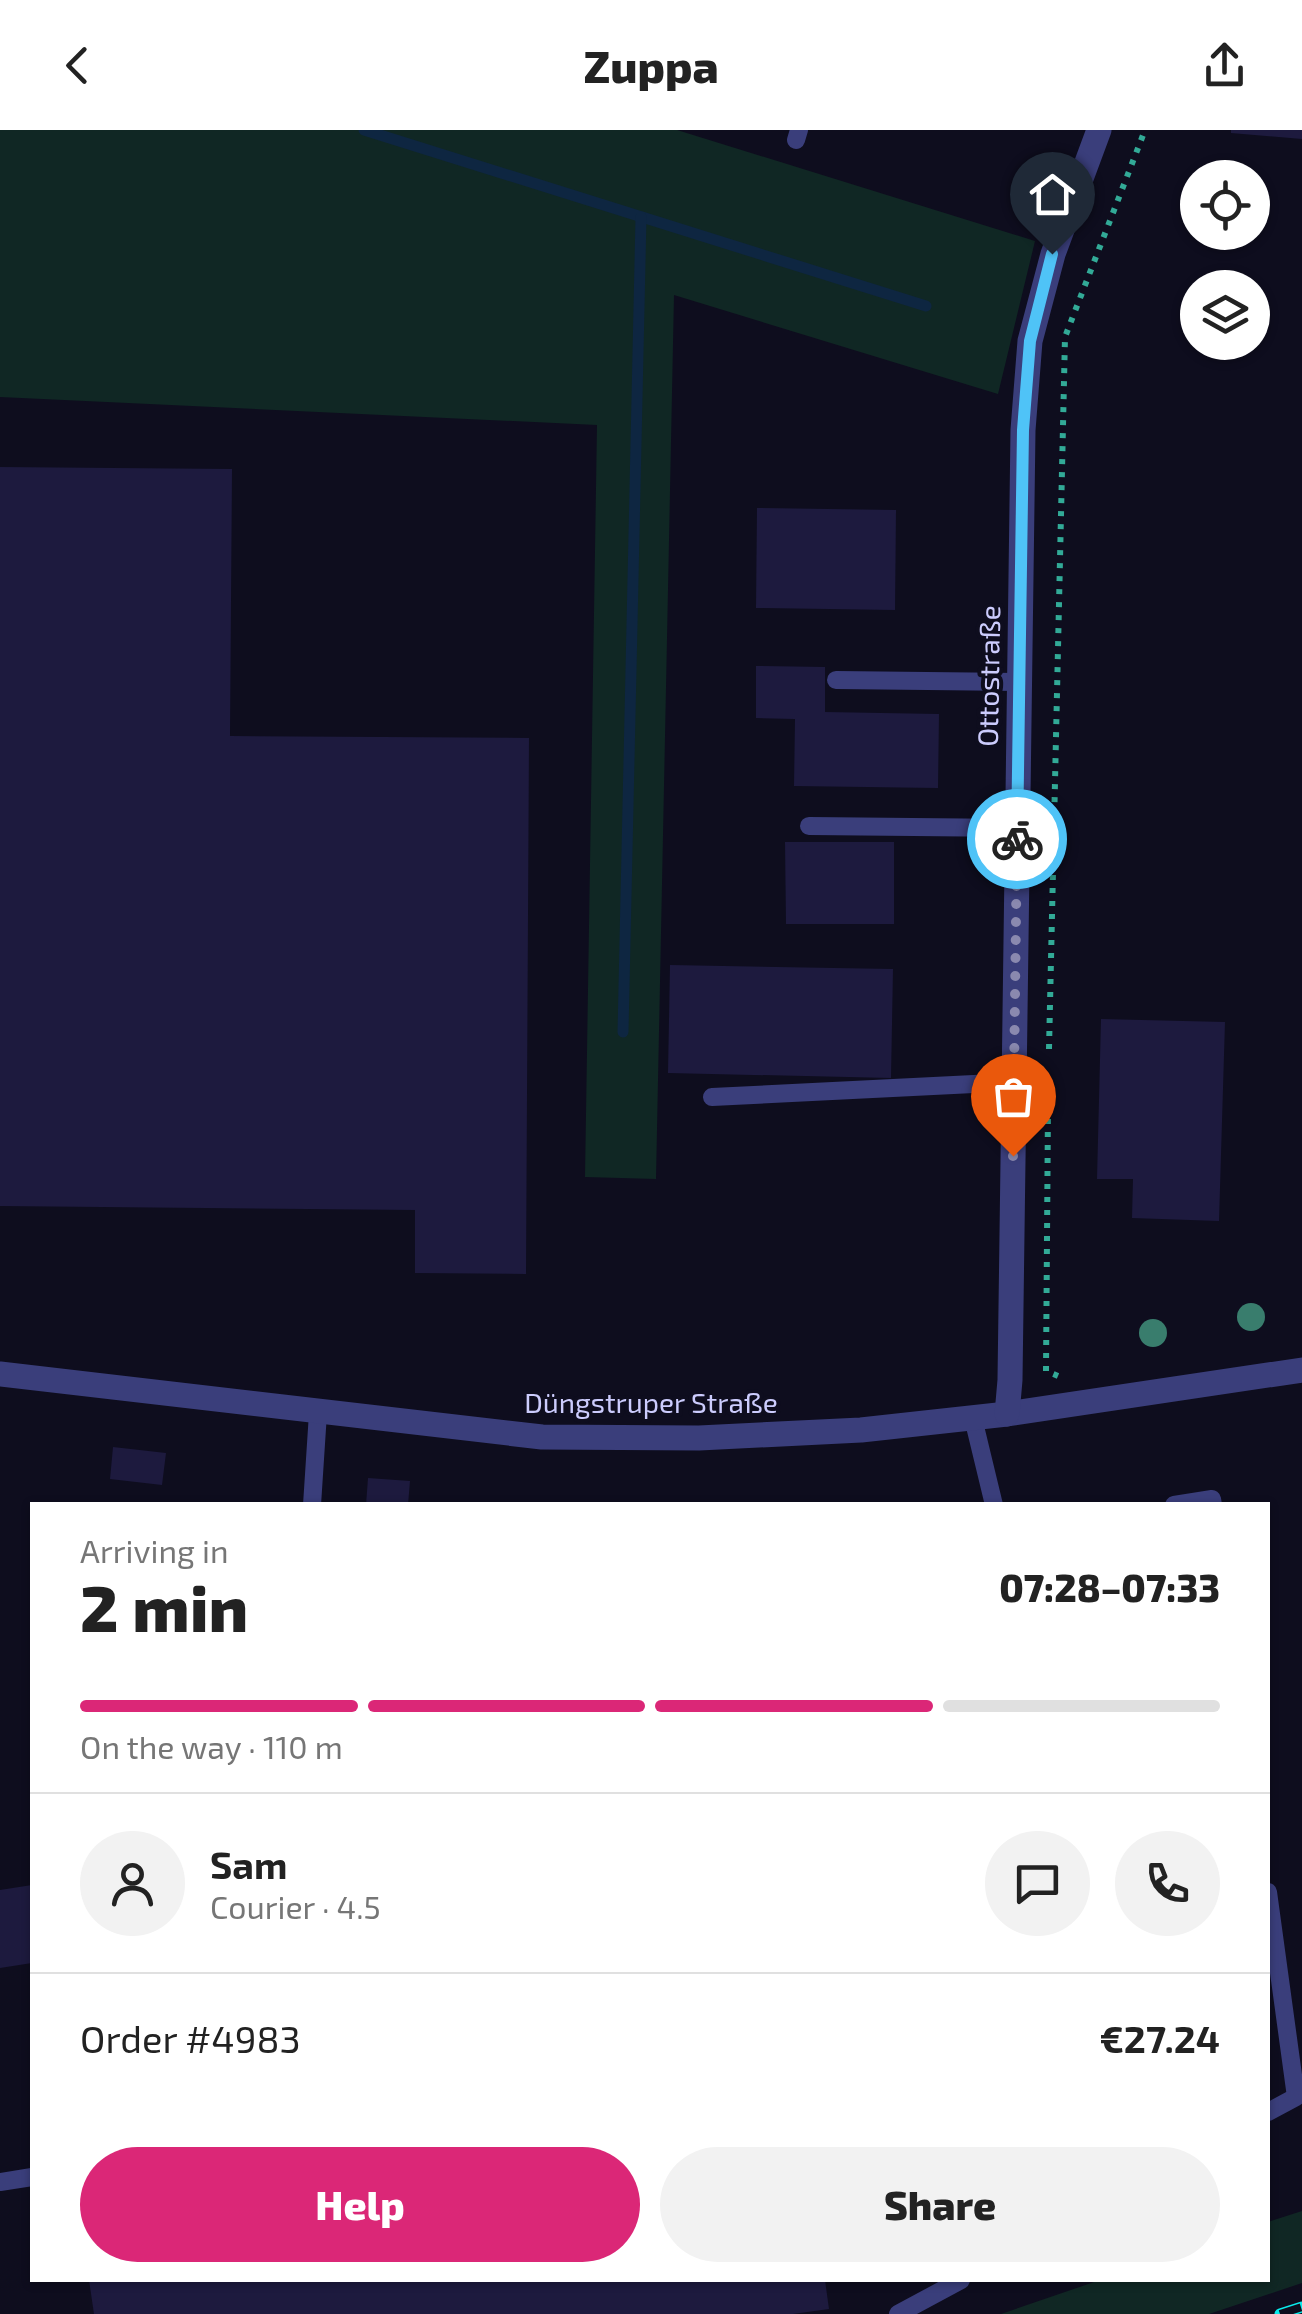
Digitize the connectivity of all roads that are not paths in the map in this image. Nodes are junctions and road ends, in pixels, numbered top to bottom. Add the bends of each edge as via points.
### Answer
1 (1100, 130) edge
2 (836, 680) dead end
3 (1019, 682) junction
4 (809, 826) dead end
5 (1017, 828) junction
6 (1014, 1082) junction
7 (712, 1097) dead end
8 (1302, 1370) edge
9 (0, 1374) edge
10 (318, 1413) junction
11 (1007, 1414) junction
12 (974, 1418) junction
13 (312, 1502) edge
14 (993, 1502) edge
15 (1270, 1907) edge
16 (1270, 2111) edge
17 (30, 2176) edge
18 (0, 2182) edge
19 (956, 2282) edge
20 (898, 2314) edge

1 - 3 street, Ottostraße via 1052,254 1030,341
2 - 3 lane
3 - 5 street, Ottostraße
4 - 5 lane
5 - 6 street, Ottostraße
6 - 7 lane
6 - 11 street, Ottostraße
8 - 11 street, Düngstruper Straße
9 - 10 street, Düngstruper Straße
10 - 12 street, Düngstruper Straße via 542,1437 698,1438
10 - 13 lane
11 - 12 street, Düngstruper Straße
12 - 14 lane
15 - 16 lane via 1296,2097
17 - 18 lane
19 - 20 lane

